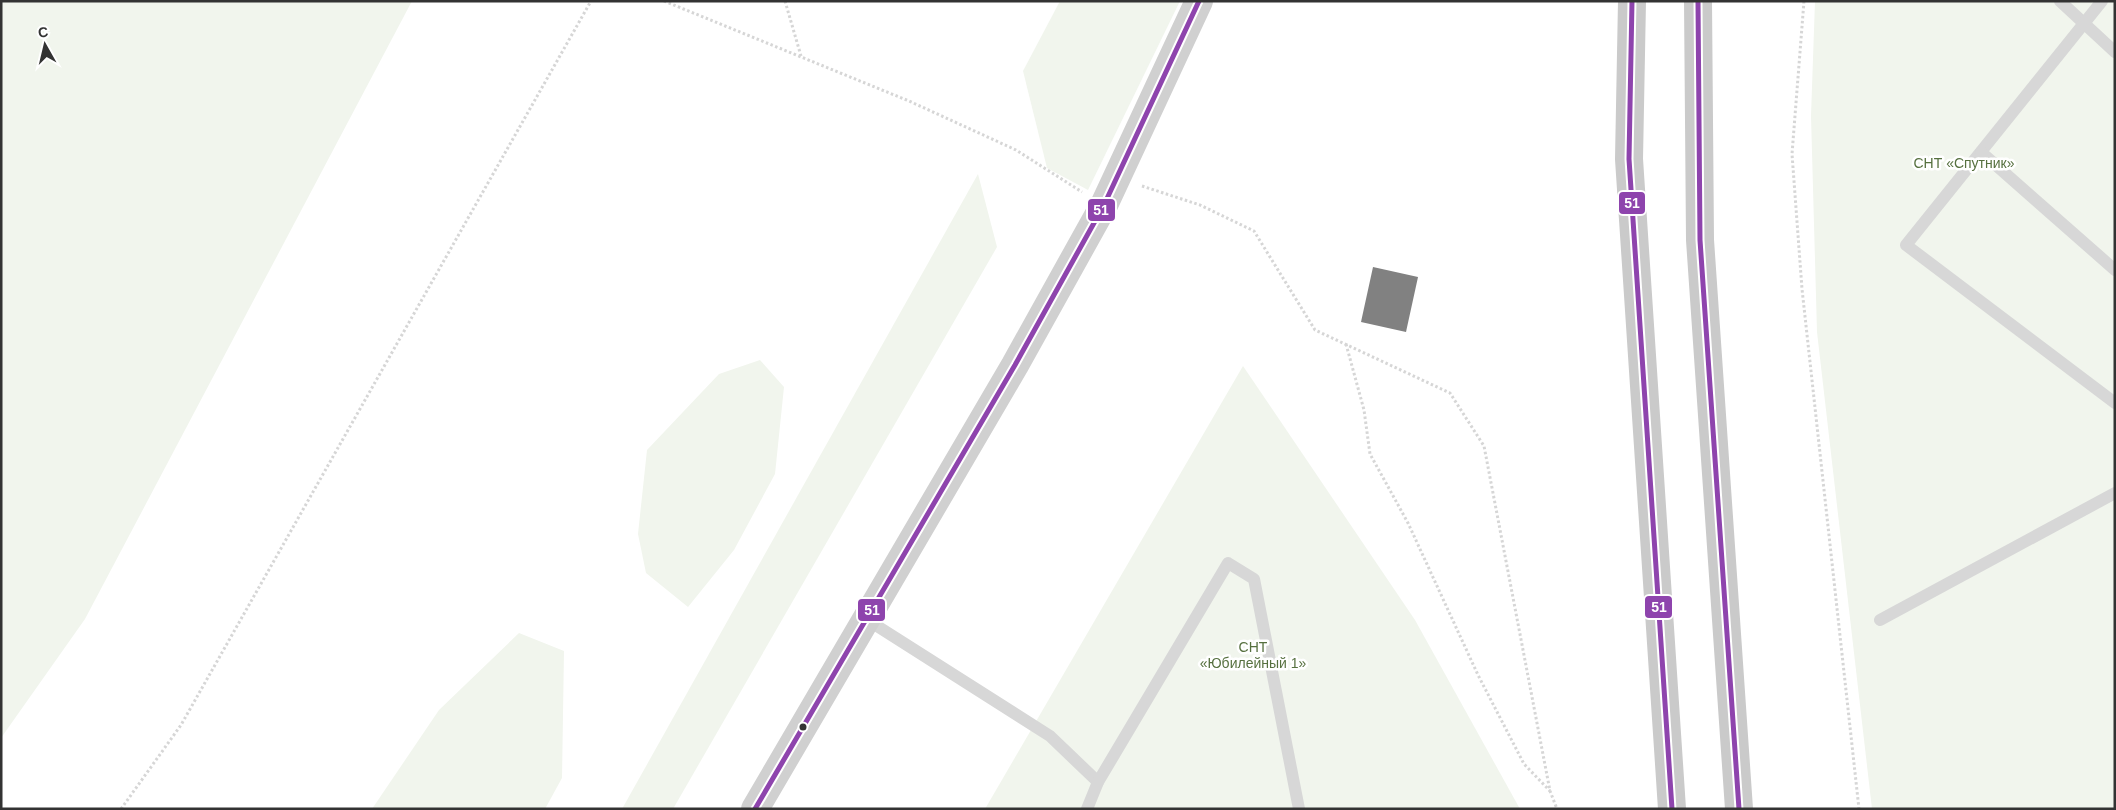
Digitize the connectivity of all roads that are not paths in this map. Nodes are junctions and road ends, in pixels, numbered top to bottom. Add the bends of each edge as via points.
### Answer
1 (1198, 1) edge
2 (1632, 1) edge
3 (1698, 1) edge
4 (2060, 1) edge
5 (2102, 1) edge
6 (2084, 22) junction
7 (2115, 52) edge
8 (1981, 152) junction
9 (2115, 270) edge
10 (2115, 403) edge
11 (2115, 493) edge
12 (866, 619) junction
13 (1880, 620) dead end
14 (1098, 782) junction
15 (755, 809) edge
16 (1087, 809) edge
17 (1299, 809) edge
18 (1672, 809) edge
19 (1739, 809) edge

1 - 12 main road via 1104,206
2 - 18 main road via 1629,159
3 - 19 main road via 1700,240
4 - 6 lane
5 - 6 lane
6 - 7 lane
6 - 8 lane
8 - 9 lane
8 - 10 lane via 1906,245
11 - 13 lane
12 - 14 lane via 1050,736
12 - 15 main road
14 - 16 lane
14 - 17 lane via 1228,563 1254,580

